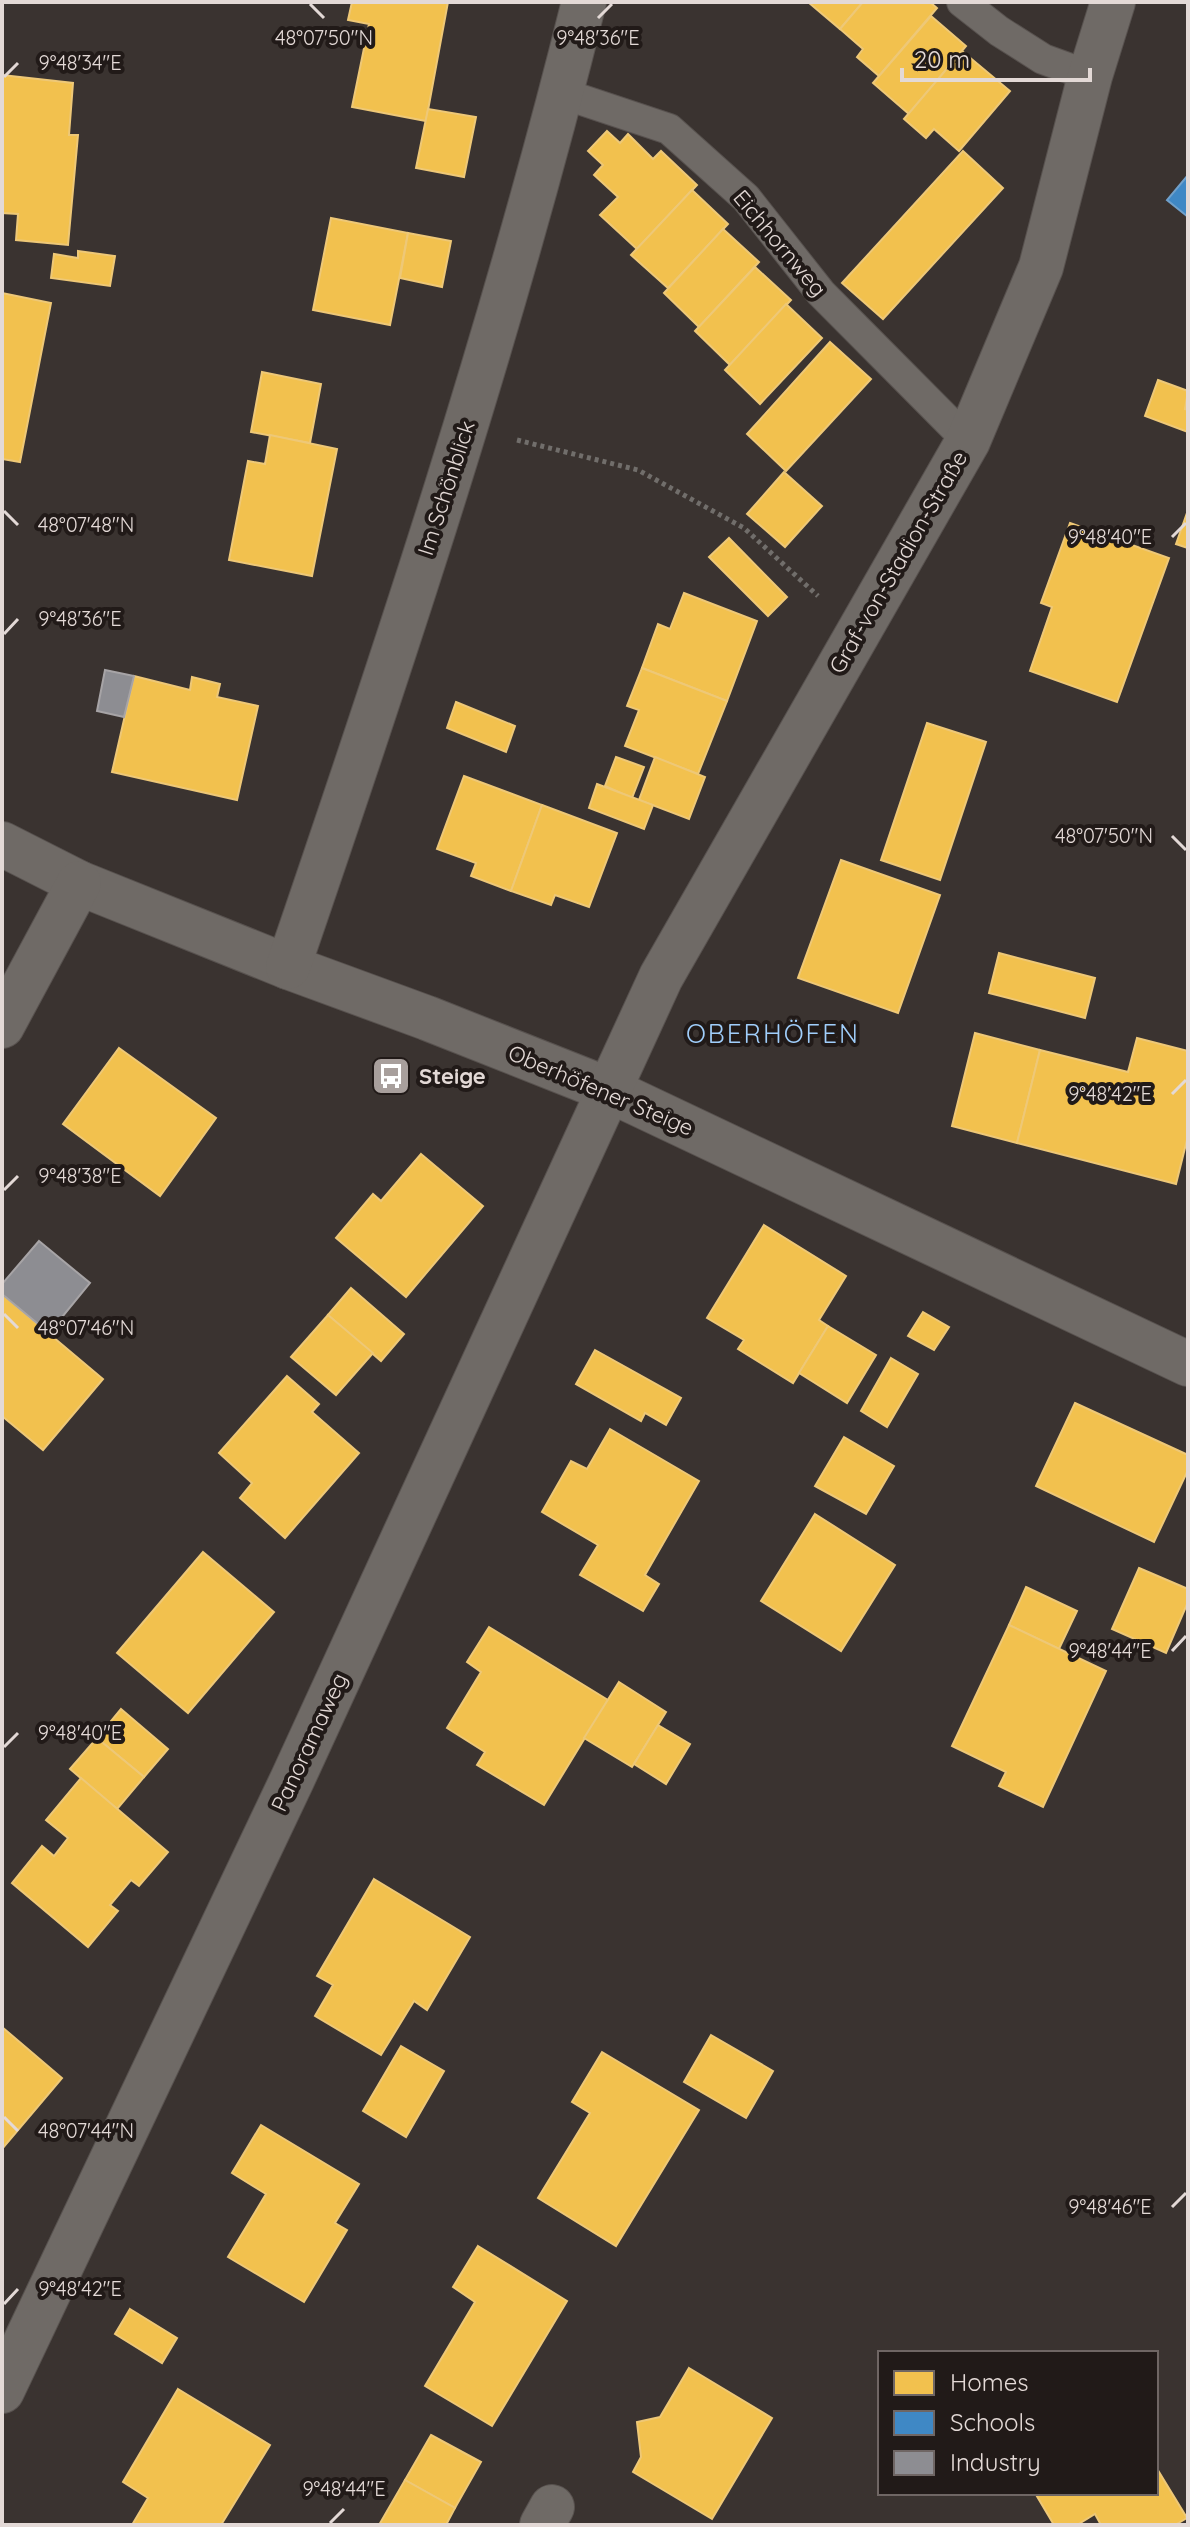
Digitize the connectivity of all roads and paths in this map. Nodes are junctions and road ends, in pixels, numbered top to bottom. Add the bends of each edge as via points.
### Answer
1 (584, 2) edge
2 (962, 2) edge
3 (1113, 2) edge
4 (1090, 76) junction
5 (561, 93) junction
6 (466, 428) junction
7 (968, 441) junction
8 (857, 632) junction
9 (2, 844) edge
10 (79, 883) junction
11 (288, 967) junction
12 (2, 1026) edge
13 (609, 1090) junction
14 (1188, 1364) edge
15 (2, 2391) edge

1 - 5 street, Im Schönblick
2 - 4 lane via 1043,59
3 - 4 street, Graf-von-Stadion-Straße
4 - 7 street, Graf-von-Stadion-Straße via 1041,267
5 - 6 street, Im Schönblick
5 - 7 lane, Eichhornweg via 669,129 746,198 821,293
6 - 8 path via 638,470 744,528
6 - 11 street, Im Schönblick
7 - 8 street, Graf-von-Stadion-Straße
8 - 13 street, Graf-von-Stadion-Straße via 661,977
9 - 10 street, Oberhöfener Steige
10 - 11 street, Oberhöfener Steige
10 - 12 street
11 - 13 street, Oberhöfener Steige
13 - 14 street, Oberhöfener Steige
13 - 15 street, Panoramaweg via 292,1780

